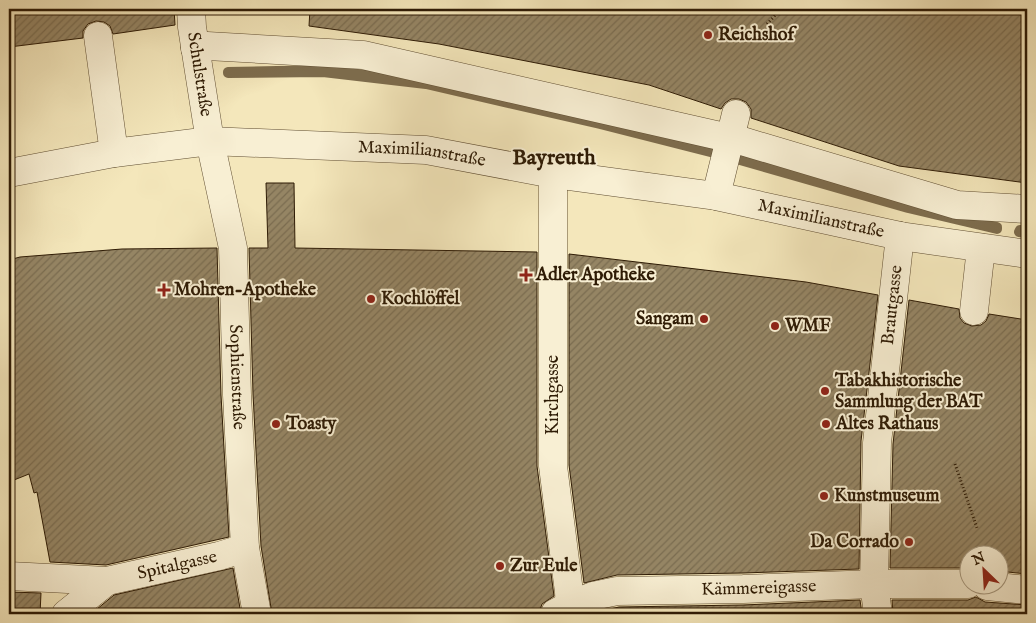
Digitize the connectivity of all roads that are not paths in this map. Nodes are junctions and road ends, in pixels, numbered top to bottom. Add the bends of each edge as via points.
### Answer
1 (191, 9) edge
2 (98, 36) dead end
3 (195, 48) junction
4 (733, 126) junction
5 (210, 141) junction
6 (114, 153) junction
7 (9, 173) edge
8 (553, 174) junction
9 (716, 196) junction
10 (1027, 209) edge
11 (900, 236) junction
12 (981, 248) junction
13 (1027, 254) edge
14 (974, 311) dead end
15 (245, 548) junction
16 (9, 576) edge
17 (107, 580) junction
18 (874, 584) junction
19 (958, 584) edge
20 (1008, 588) edge
21 (1027, 590) edge
22 (564, 611) edge
23 (66, 614) edge
24 (257, 614) edge
25 (878, 614) edge

1 - 3 street, Schulstraße
2 - 6 street
3 - 4 street via 363,55
3 - 5 street, Schulstraße
4 - 9 street
4 - 10 street via 957,205
5 - 6 street, Maximilianstraße
5 - 8 street, Maximilianstraße via 426,150
5 - 15 street, Sophienstraße via 233,248
6 - 7 street, Maximilianstraße
8 - 9 street, Maximilianstraße
8 - 22 street, Kirchgasse via 553,466
9 - 11 street, Maximilianstraße
11 - 12 street, Maximilianstraße
11 - 18 street, Brautgasse via 878,443
12 - 13 street, Maximilianstraße
12 - 14 street
15 - 17 street, Spitalgasse
15 - 24 street, Sophienstraße
16 - 17 street, Spitalgasse
17 - 23 street, Spitalgasse
18 - 19 street, Kämmereigasse
18 - 22 street, Kämmereigasse via 617,591 593,596
18 - 25 street, Brautgasse
20 - 21 street

